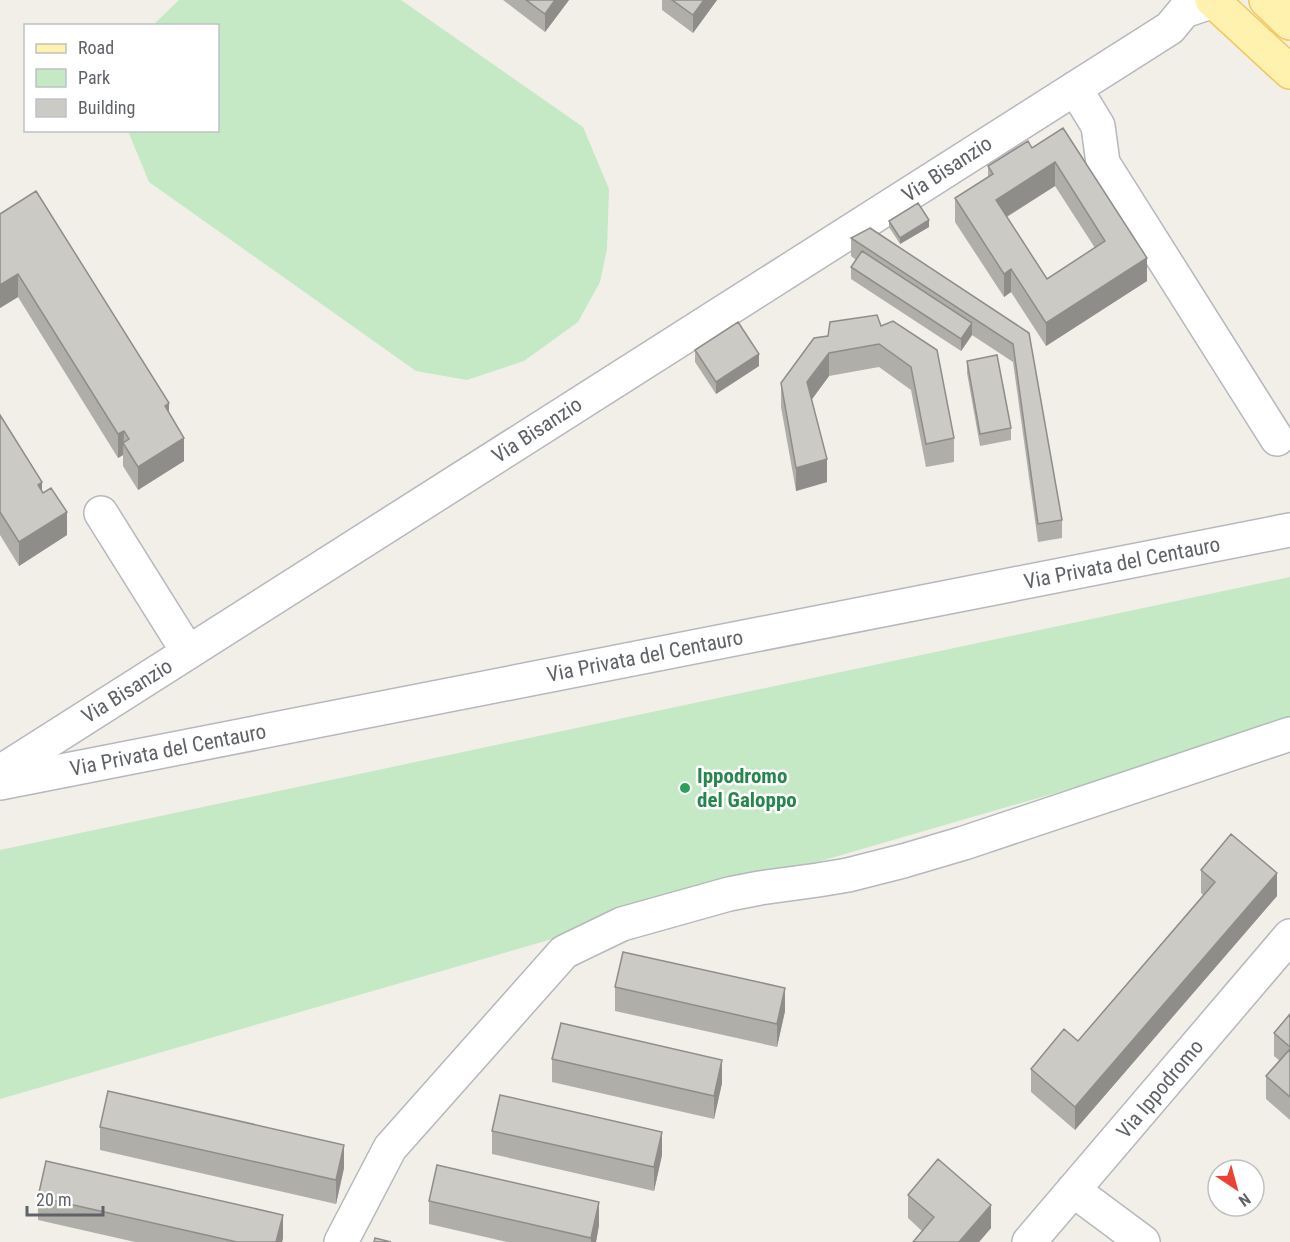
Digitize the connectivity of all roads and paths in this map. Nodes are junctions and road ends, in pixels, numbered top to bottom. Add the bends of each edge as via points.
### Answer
1 (1213, 0) edge
2 (1266, 0) edge
3 (1290, 23) edge
4 (1290, 72) edge
5 (1075, 88) junction
6 (1277, 439) dead end
7 (100, 513) dead end
8 (1290, 530) edge
9 (188, 652) junction
10 (1290, 734) edge
11 (0, 772) edge
12 (0, 783) edge
13 (1290, 936) edge
14 (1073, 1190) junction
15 (341, 1242) edge
16 (1029, 1242) edge
17 (1143, 1242) edge

1 - 4 main road
1 - 5 street, Via Bisanzio via 1184,11 1170,28
2 - 3 main road
5 - 6 street via 1098,126 1103,163
5 - 9 street, Via Bisanzio
7 - 9 street
8 - 12 street, Via Privata del Centauro
9 - 11 street, Via Bisanzio
10 - 15 street via 954,846 848,874 729,894 622,924 564,952 390,1148
13 - 14 street, Via Ippodromo
14 - 16 street, Via Ippodromo
14 - 17 street

